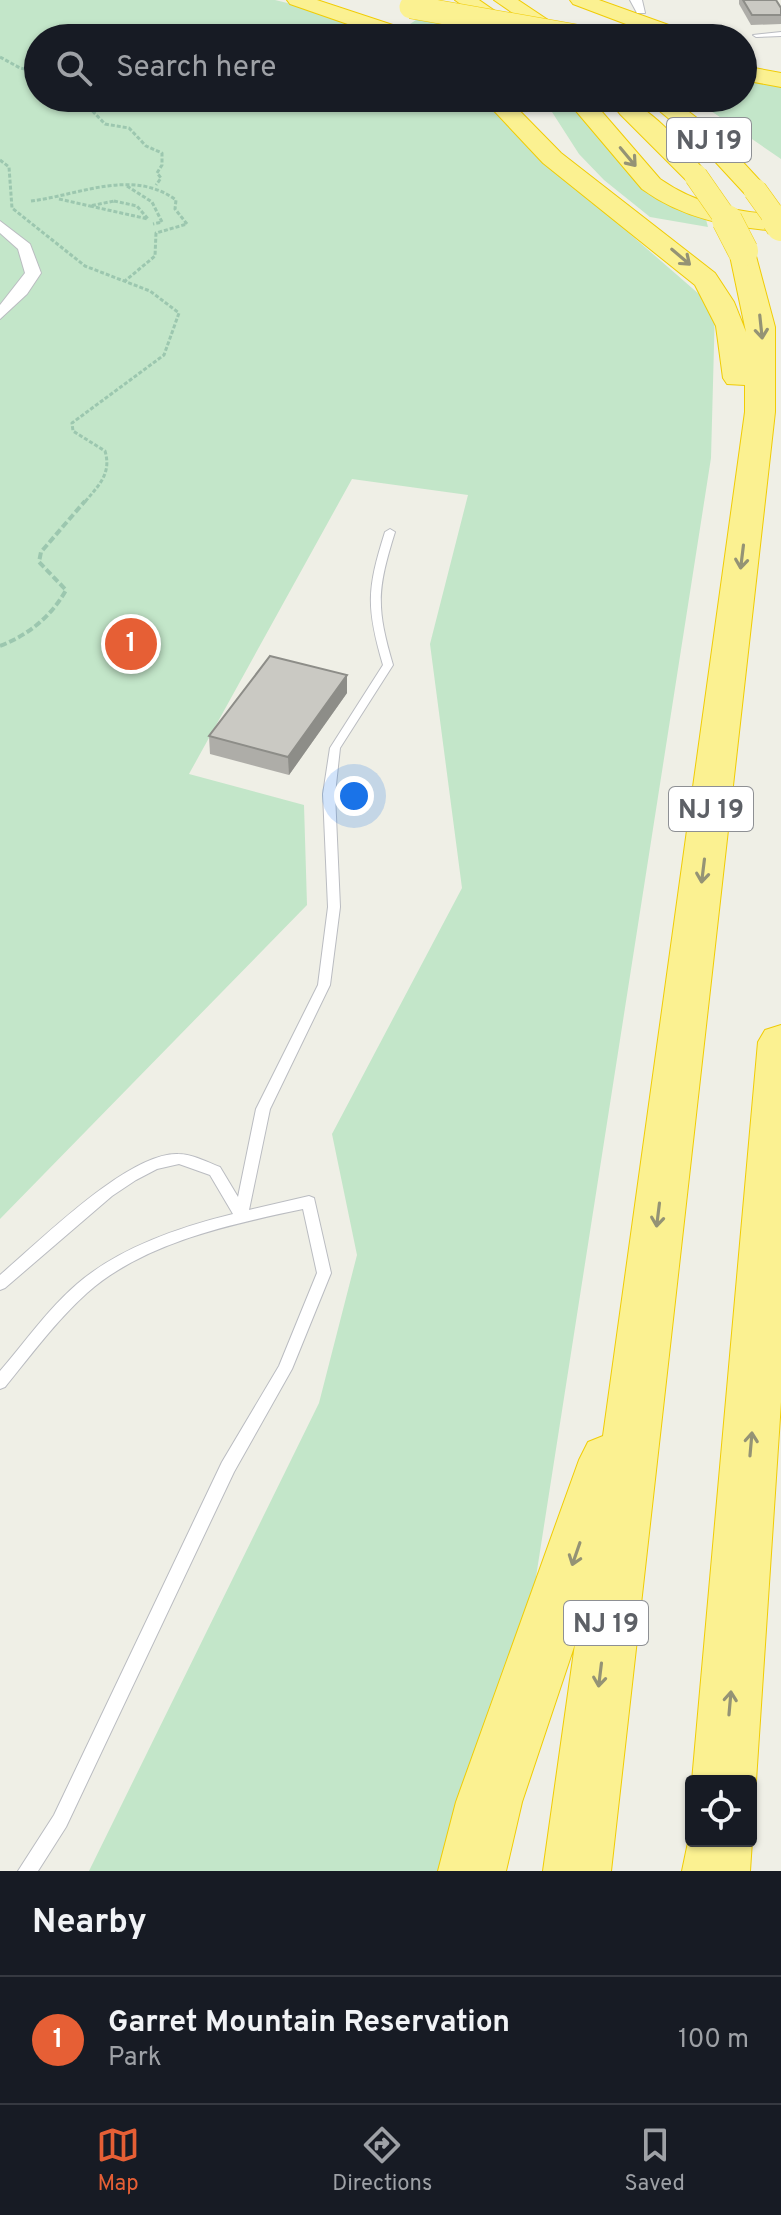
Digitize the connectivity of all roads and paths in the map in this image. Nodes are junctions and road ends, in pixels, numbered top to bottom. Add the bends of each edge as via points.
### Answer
1 (297, 0) edge
2 (445, 0) edge
3 (465, 0) edge
4 (504, 0) edge
5 (580, 0) edge
6 (386, 2) dead end
7 (420, 3) edge
8 (368, 24) edge
9 (457, 24) edge
10 (502, 24) edge
11 (542, 24) edge
12 (545, 24) edge
13 (556, 24) edge
14 (645, 24) edge
15 (781, 34) edge
16 (757, 41) edge
17 (757, 47) edge
18 (0, 57) edge
19 (781, 59) edge
20 (757, 68) edge
21 (24, 69) edge
22 (781, 72) edge
23 (757, 76) edge
24 (781, 80) edge
25 (93, 112) edge
26 (508, 112) edge
27 (539, 112) edge
28 (589, 112) edge
29 (631, 112) edge
30 (674, 112) edge
31 (690, 112) edge
32 (753, 155) dead end
33 (0, 160) edge
34 (126, 185) junction
35 (156, 185) junction
36 (58, 198) junction
37 (31, 201) dead end
38 (89, 206) junction
39 (148, 219) junction
40 (634, 221) junction
41 (153, 224) junction
42 (781, 224) edge
43 (0, 225) edge
44 (156, 233) junction
45 (125, 281) junction
46 (0, 314) edge
47 (752, 480) junction
48 (390, 532) dead end
49 (0, 646) edge
50 (781, 1042) edge
51 (774, 1209) edge
52 (241, 1215) junction
53 (0, 1284) edge
54 (638, 1375) junction
55 (0, 1382) edge
56 (724, 1775) edge
57 (718, 1847) edge
58 (27, 1871) edge
59 (472, 1871) edge
60 (577, 1871) edge
61 (716, 1871) edge

1 - 8 highway
2 - 13 highway
3 - 10 highway
4 - 11 highway
5 - 14 highway
6 - 7 highway
7 - 9 highway
7 - 12 highway, bridge
15 - 16 lane
17 - 19 highway
18 - 21 path
20 - 22 highway
23 - 24 highway
25 - 35 path via 105,124 129,128 146,146 162,153
26 - 40 highway via 552,158
27 - 40 highway via 585,175
28 -> 42 highway via 664,194 725,216
29 -> 47 highway, NJ 19, bridge via 696,176 743,251 757,300 763,354
30 - 42 highway, NJ 19, bridge via 706,137
31 - 32 highway
33 - 45 path via 9,167 12,208 62,252
34 - 35 path
34 - 36 path
34 - 41 path via 152,202 162,222
35 - 44 path via 176,200 175,209 187,224
36 - 37 path
36 - 38 path
38 - 39 path
38 - 39 path via 125,201 141,208
39 - 41 path
40 -> 47 highway via 695,269 729,320 738,364 733,449
41 - 44 path
43 - 46 street via 25,247 33,273
44 - 45 path via 155,256
45 - 49 path via 173,305 179,313 174,331 164,355 72,423 73,431 105,451 109,464 103,480 41,552 39,562 66,590 62,600 19,639
47 -> 54 highway, NJ 19
48 - 52 lane via 372,588 388,665 335,748 329,794 334,907 324,985 263,1109
50 - 51 highway
56 -> 51 highway
52 - 53 lane via 215,1171 176,1158 141,1169 93,1202
52 - 55 lane via 136,1254 88,1283
52 - 58 lane via 309,1202 324,1273 285,1369 228,1467 60,1821
54 -> 59 highway via 489,1802
54 -> 60 highway, NJ 19
57 - 61 highway

